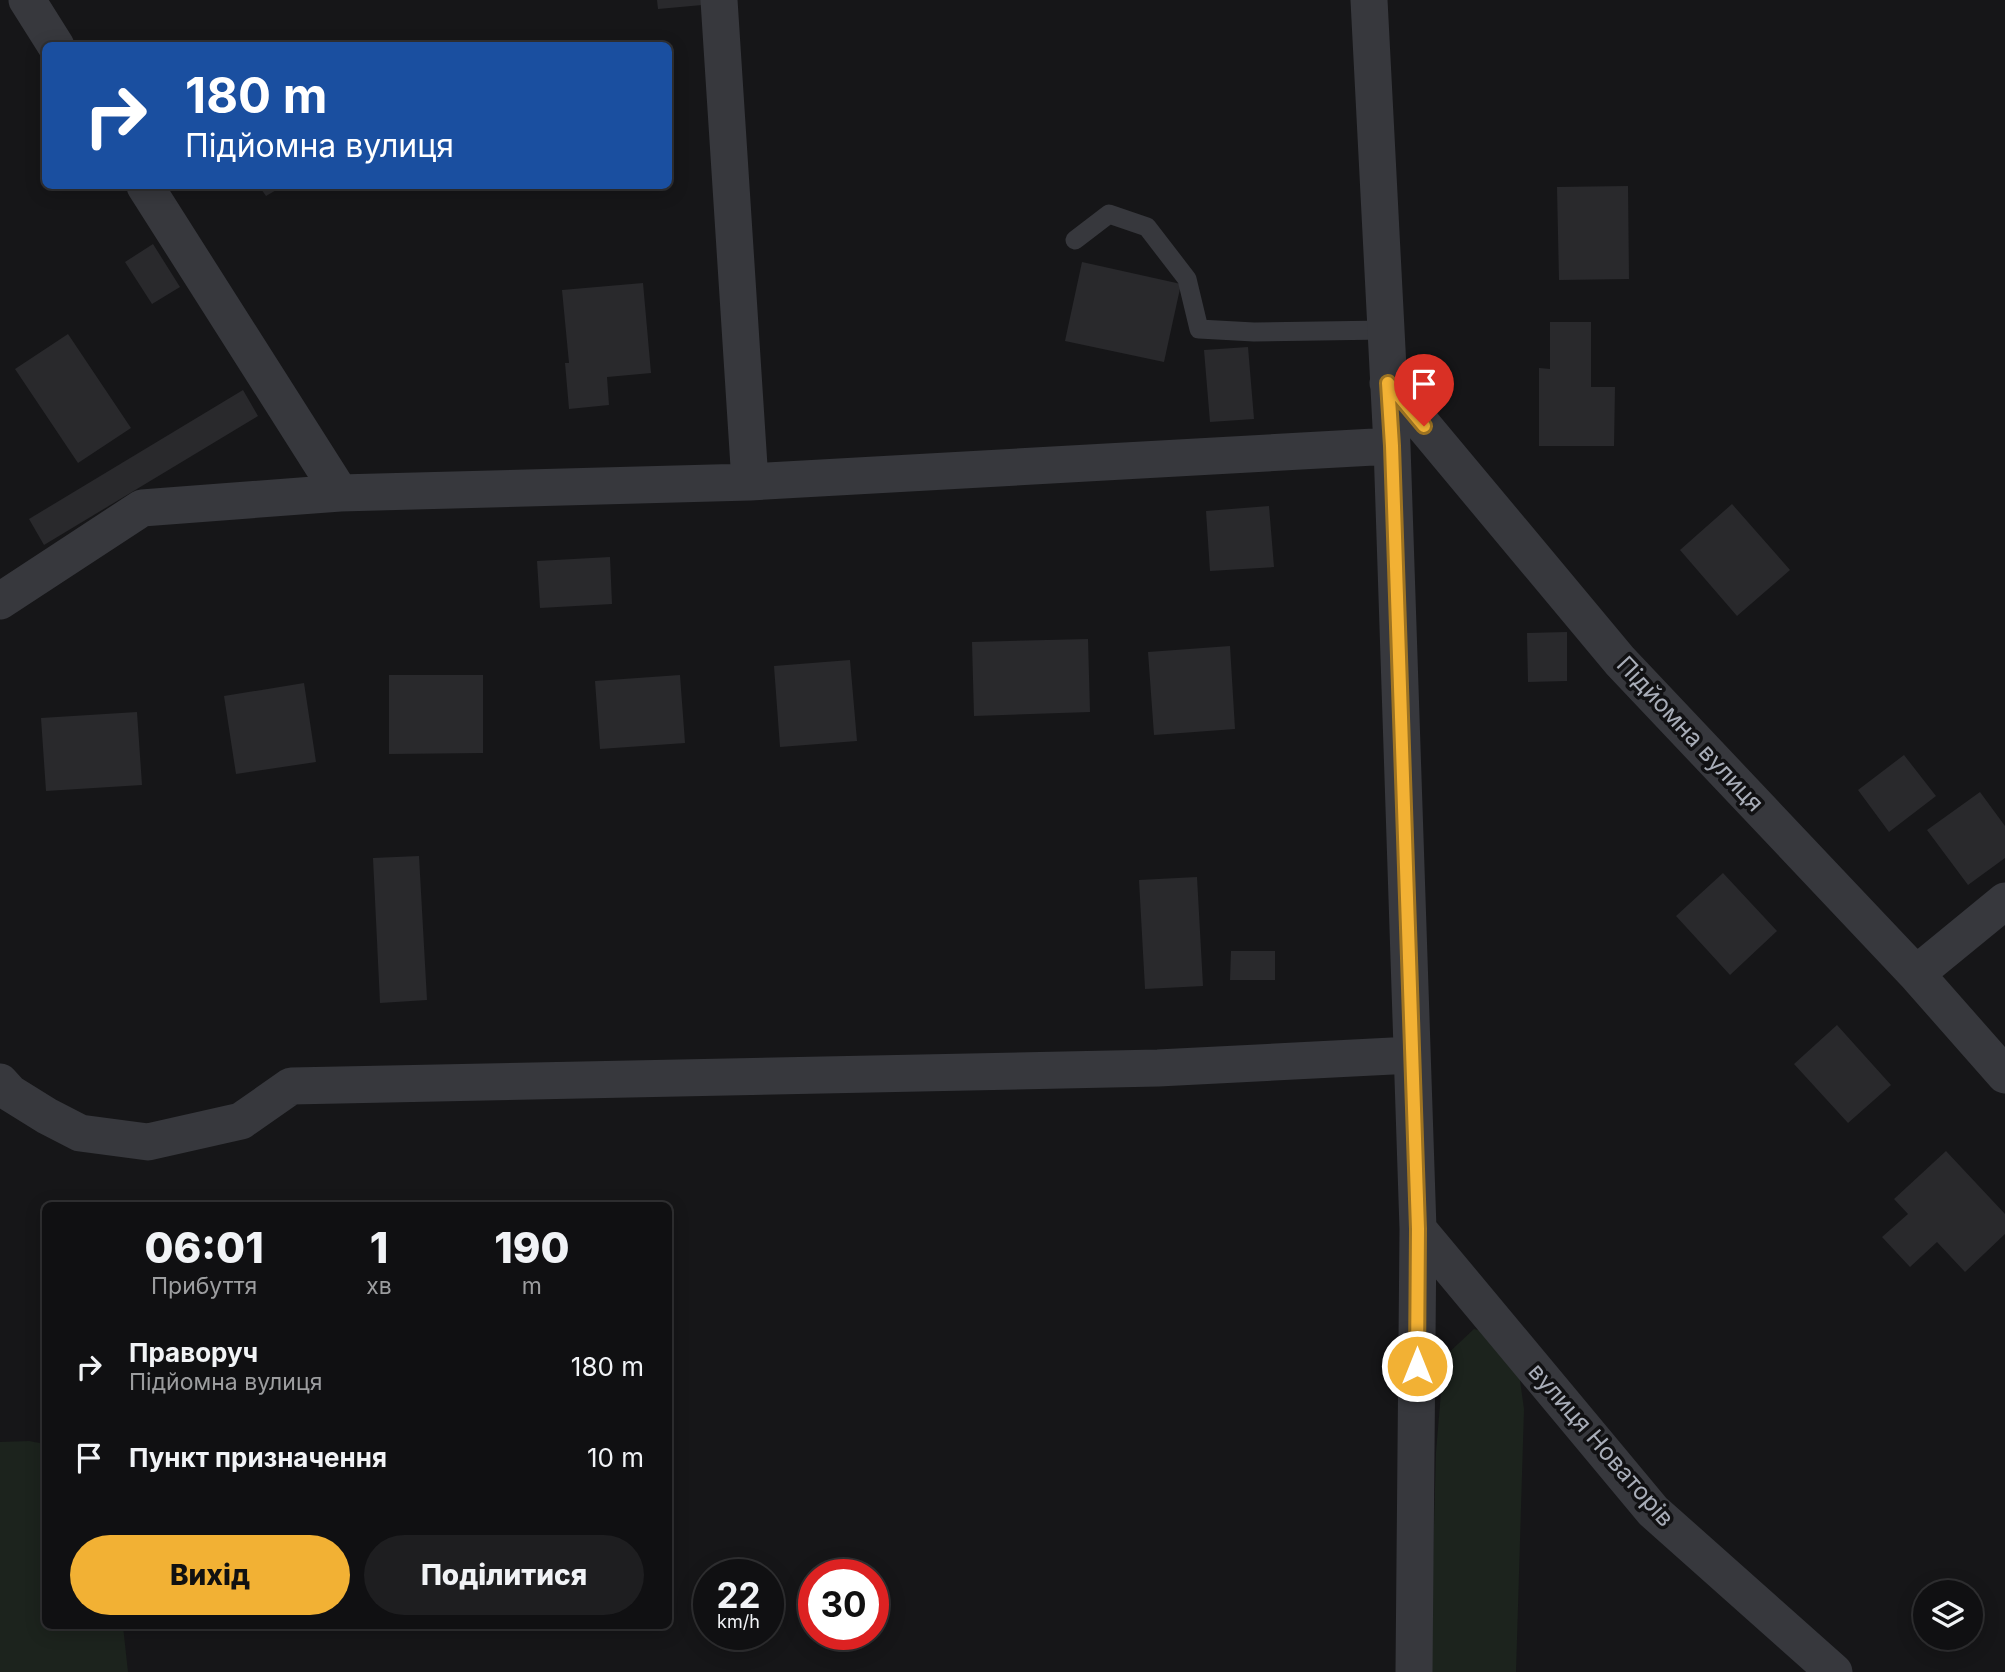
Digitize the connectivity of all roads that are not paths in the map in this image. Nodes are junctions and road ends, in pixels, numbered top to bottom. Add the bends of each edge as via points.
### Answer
1 (27, 0) edge
2 (719, 0) edge
3 (1369, 0) edge
4 (53, 42) edge
5 (147, 189) edge
6 (1075, 240) dead end
7 (1385, 330) junction
8 (1388, 383) junction
9 (1392, 446) junction
10 (750, 482) junction
11 (340, 493) junction
12 (0, 601) edge
13 (2005, 901) edge
14 (1916, 974) junction
15 (1412, 1055) junction
16 (2005, 1075) edge
17 (0, 1082) edge
18 (1418, 1229) junction
19 (1414, 1672) edge
20 (1834, 1672) edge

1 - 4 street
2 - 10 street
3 - 7 street
5 - 11 street
6 - 7 lane via 1109,214 1147,227 1187,279 1199,329
7 - 8 street
8 - 9 street
8 - 14 street, Підйомна вулиця via 1620,661
9 - 10 street
9 - 15 street
10 - 11 street
11 - 12 street via 142,508
13 - 14 street
14 - 16 street, Підйомна вулиця
15 - 17 street via 1157,1068 291,1086 241,1121 148,1142 80,1133 10,1093
15 - 18 street
18 - 19 street
18 - 20 street, вулиця Новаторів via 1653,1511

